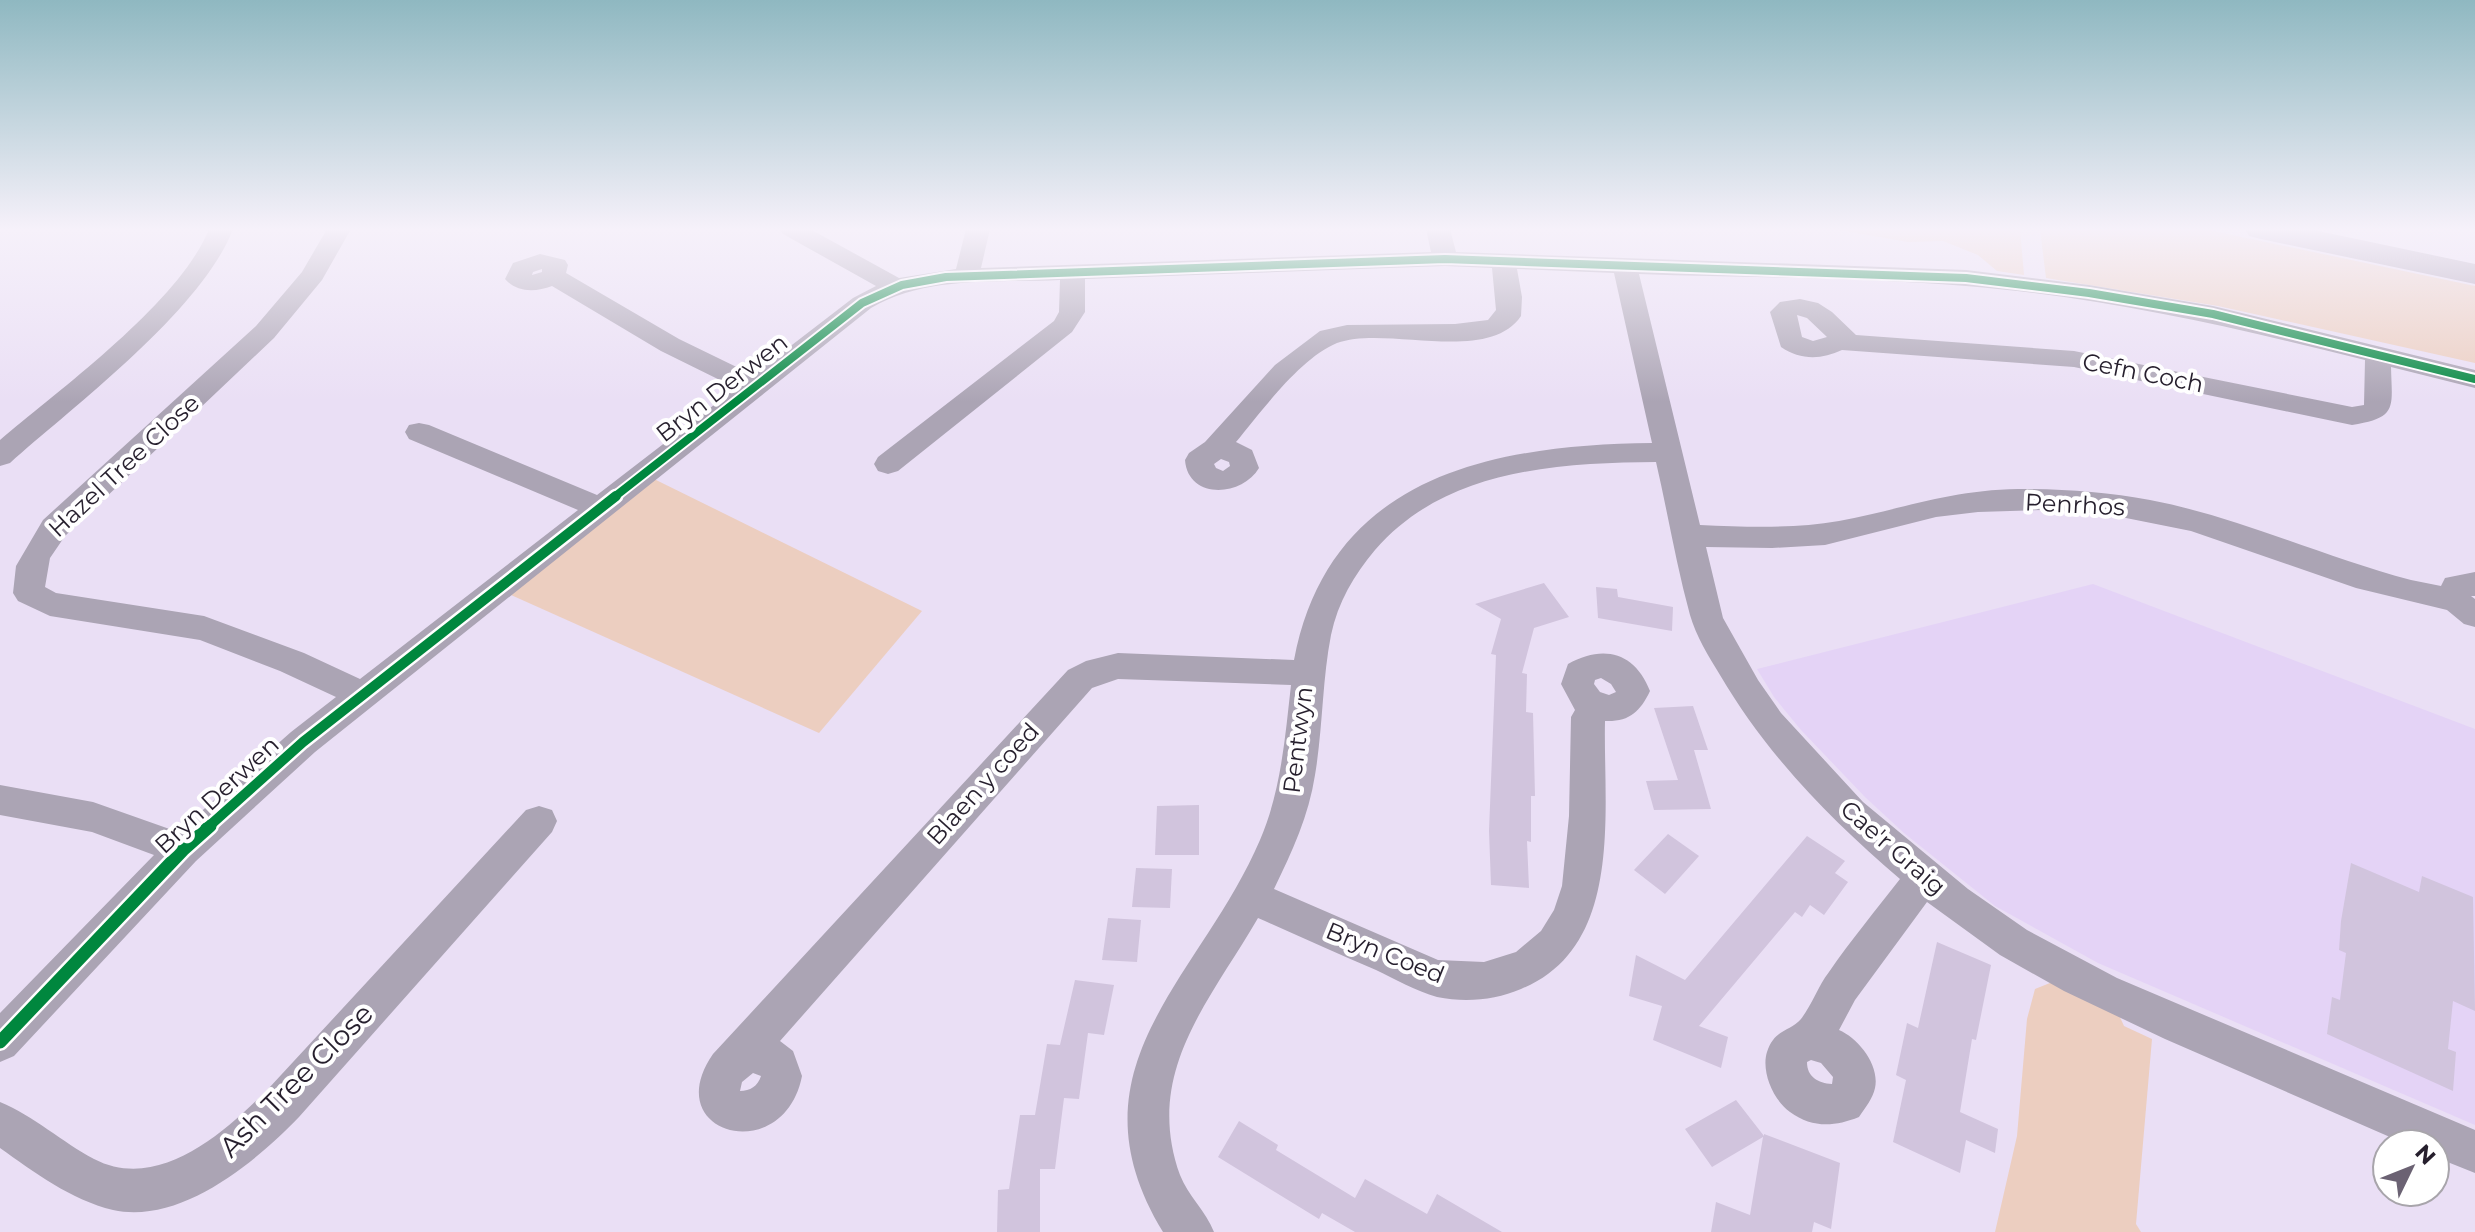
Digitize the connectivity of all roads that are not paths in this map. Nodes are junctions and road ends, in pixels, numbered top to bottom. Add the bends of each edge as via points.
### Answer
1 (183, 286) edge
2 (303, 286) edge
3 (571, 286) edge
4 (894, 286) edge
5 (1073, 286) edge
6 (1506, 286) edge
7 (1630, 286) edge
8 (2043, 286) edge
9 (1849, 343) dead end
10 (2378, 353) junction
11 (2475, 379) edge
12 (756, 387) junction
13 (419, 432) dead end
14 (1215, 449) dead end
15 (1667, 452) junction
16 (0, 456) edge
17 (888, 464) dead end
18 (600, 508) junction
19 (1686, 535) junction
20 (2468, 599) edge
21 (1306, 673) junction
22 (360, 694) junction
23 (1595, 706) dead end
24 (0, 800) edge
25 (539, 821) dead end
26 (183, 850) junction
27 (1924, 877) junction
28 (1250, 896) junction
29 (1811, 1040) dead end
30 (0, 1042) edge
31 (735, 1061) dead end
32 (0, 1123) edge
33 (2475, 1152) edge
34 (1192, 1232) edge

1 - 16 street via 124,351
2 - 22 street, Hazel Tree Close via 265,332 54,528 31,563 29,593 50,604 204,628
3 - 12 street via 670,345
4 - 12 street, Bryn Derwen via 862,303
5 - 17 street via 1072,312 1063,326
6 - 14 street via 1509,310 1496,327 1469,333 1374,329 1333,335 1307,351
7 - 15 street, Cae'r Graig
8 - 10 street, Bryn Derwen via 2199,311
9 - 10 street, Cefn Coch via 2074,359 2352,416 2378,407
10 - 11 street, Bryn Derwen
12 - 18 street, Bryn Derwen
13 - 18 street
15 - 19 street, Cae'r Graig
15 - 21 street, Pentwyn via 1571,454 1503,465 1464,477 1399,511 1365,541 1333,587 1319,613
18 - 22 street, Bryn Derwen
19 - 20 street, Penrhos via 1799,537 1995,501 2106,504 2183,519 2392,586
19 - 27 street, Cae'r Graig via 1707,618 1761,714 1822,786
21 - 28 street, Pentwyn via 1296,783 1275,848
21 - 31 street, Blaen y coed via 1118,666 1080,679
22 - 26 street, Bryn Derwen
23 - 28 street, Bryn Coed via 1588,717 1586,834 1570,922 1539,960 1516,974 1464,983 1436,978
24 - 26 street via 93,817
25 - 32 street, Ash Tree Close via 261,1124 219,1159 158,1186 104,1188
26 - 30 street, Bryn Derwen
27 - 29 street via 1841,987
27 - 33 street, Cae'r Graig via 2001,934 2091,986
28 - 34 street, Pentwyn via 1171,1028 1150,1083 1152,1151 1176,1210

